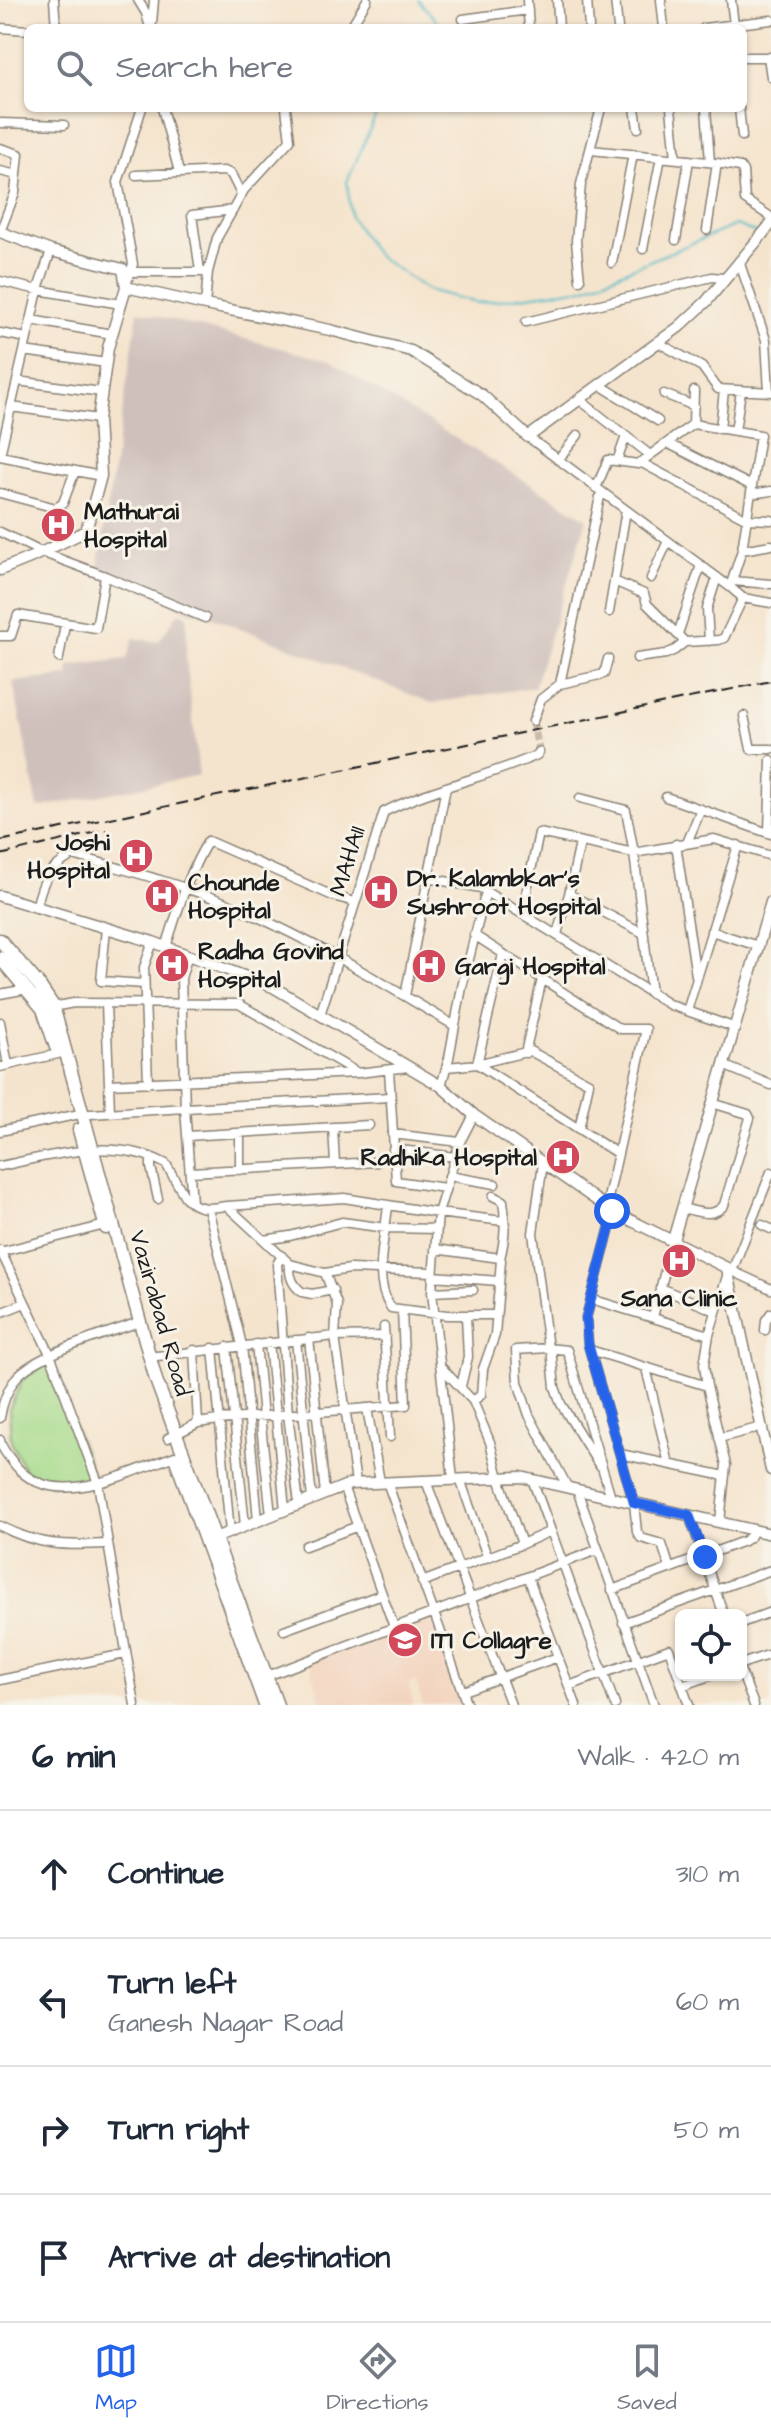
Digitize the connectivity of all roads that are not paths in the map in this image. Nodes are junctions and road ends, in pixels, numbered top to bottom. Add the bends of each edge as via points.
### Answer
1 (54, 0) edge
2 (138, 0) edge
3 (154, 0) edge
4 (527, 0) edge
5 (557, 0) edge
6 (587, 0) edge
7 (615, 0) edge
8 (661, 0) edge
9 (731, 0) edge
10 (366, 1) edge
11 (528, 10) junction
12 (463, 19) dead end
13 (771, 20) edge
14 (56, 24) edge
15 (149, 24) edge
16 (151, 24) edge
17 (352, 24) edge
18 (529, 24) edge
19 (559, 24) edge
20 (589, 24) edge
21 (618, 24) edge
22 (664, 24) edge
23 (734, 24) edge
24 (741, 24) edge
25 (0, 28) edge
26 (24, 30) edge
27 (747, 57) edge
28 (770, 57) edge
29 (771, 77) edge
30 (141, 112) edge
31 (163, 112) edge
32 (287, 112) edge
33 (600, 112) edge
34 (636, 112) edge
35 (671, 112) edge
36 (707, 112) edge
37 (739, 112) edge
38 (0, 123) edge
39 (64, 125) dead end
40 (638, 128) dead end
41 (742, 136) dead end
42 (0, 148) edge
43 (591, 150) junction
44 (633, 154) junction
45 (661, 157) junction
46 (676, 158) junction
47 (689, 160) junction
48 (713, 162) junction
49 (0, 171) edge
50 (179, 172) junction
51 (17, 175) junction
52 (136, 175) dead end
53 (241, 194) junction
54 (233, 210) junction
55 (770, 222) edge
56 (707, 230) dead end
57 (0, 232) edge
58 (676, 240) dead end
59 (643, 249) dead end
60 (51, 251) junction
61 (739, 261) junction
62 (612, 263) dead end
63 (131, 272) junction
64 (204, 272) junction
65 (724, 278) junction
66 (580, 280) dead end
67 (0, 281) edge
68 (126, 287) junction
69 (38, 290) junction
70 (121, 304) junction
71 (205, 305) junction
72 (31, 320) junction
73 (526, 322) dead end
74 (0, 333) edge
75 (112, 334) junction
76 (27, 338) junction
77 (659, 343) junction
78 (24, 351) junction
79 (106, 363) junction
80 (17, 381) junction
81 (600, 385) junction
82 (724, 390) junction
83 (694, 391) dead end
84 (741, 391) junction
85 (102, 392) junction
86 (770, 392) edge
87 (664, 394) dead end
88 (580, 400) junction
89 (694, 406) junction
90 (11, 407) junction
91 (98, 419) junction
92 (658, 421) dead end
93 (693, 424) junction
94 (720, 429) junction
95 (735, 431) junction
96 (771, 434) edge
97 (578, 435) dead end
98 (760, 435) junction
99 (626, 436) junction
100 (528, 437) junction
101 (667, 443) junction
102 (650, 455) junction
103 (0, 456) edge
104 (558, 460) junction
105 (617, 461) junction
106 (640, 462) junction
107 (75, 471) junction
108 (101, 476) junction
109 (598, 490) junction
110 (752, 490) junction
111 (771, 491) edge
112 (0, 493) edge
113 (626, 510) junction
114 (747, 519) junction
115 (771, 520) edge
116 (0, 532) edge
117 (668, 541) junction
118 (771, 545) edge
119 (742, 550) junction
120 (41, 552) junction
121 (701, 565) junction
122 (0, 570) edge
123 (105, 576) junction
124 (717, 577) junction
125 (651, 578) dead end
126 (614, 581) junction
127 (731, 584) junction
128 (771, 584) edge
129 (743, 598) junction
130 (771, 603) edge
131 (609, 612) dead end
132 (205, 618) dead end
133 (65, 624) junction
134 (678, 634) junction
135 (0, 636) edge
136 (709, 641) junction
137 (685, 642) junction
138 (59, 658) dead end
139 (637, 658) dead end
140 (608, 659) dead end
141 (560, 684) junction
142 (744, 716) dead end
143 (533, 721) tunnel mouth
144 (771, 749) edge
145 (539, 752) dead end
146 (771, 760) edge
147 (446, 787) junction
148 (666, 797) dead end
149 (580, 798) dead end
150 (701, 809) junction
151 (770, 833) edge
152 (580, 843) junction
153 (687, 843) junction
154 (676, 844) junction
155 (738, 845) junction
156 (634, 853) junction
157 (771, 856) edge
158 (428, 878) junction
159 (185, 890) junction
160 (488, 893) junction
161 (569, 894) junction
162 (0, 896) edge
163 (355, 902) junction
164 (771, 902) edge
165 (36, 908) junction
166 (522, 913) junction
167 (106, 928) junction
168 (711, 931) junction
169 (643, 933) junction
170 (557, 934) junction
171 (474, 935) junction
172 (0, 940) edge
173 (153, 942) junction
174 (758, 946) junction
175 (166, 947) junction
176 (503, 954) junction
177 (188, 955) junction
178 (339, 957) junction
179 (0, 958) edge
180 (542, 979) junction
181 (696, 980) junction
182 (144, 984) junction
183 (33, 987) junction
184 (0, 994) edge
185 (651, 994) junction
186 (405, 996) junction
187 (144, 1002) junction
188 (182, 1002) junction
189 (106, 1003) junction
190 (48, 1008) junction
191 (687, 1011) junction
192 (320, 1015) junction
193 (0, 1022) edge
194 (455, 1026) junction
195 (733, 1027) junction
196 (525, 1053) junction
197 (58, 1054) junction
198 (477, 1064) junction
199 (723, 1065) junction
200 (4, 1066) edge
201 (409, 1067) junction
202 (447, 1067) junction
203 (389, 1070) junction
204 (358, 1073) junction
205 (185, 1082) junction
206 (148, 1083) junction
207 (109, 1084) junction
208 (771, 1085) edge
209 (441, 1086) junction
210 (390, 1097) junction
211 (712, 1103) junction
212 (185, 1108) junction
213 (110, 1112) junction
214 (78, 1114) junction
215 (474, 1115) junction
216 (369, 1125) dead end
217 (333, 1127) junction
218 (579, 1129) junction
219 (0, 1131) edge
220 (240, 1133) junction
221 (392, 1134) junction
222 (187, 1136) junction
223 (460, 1142) junction
224 (393, 1149) junction
225 (89, 1150) junction
226 (618, 1154) junction
227 (151, 1157) junction
228 (455, 1157) junction
229 (377, 1162) dead end
230 (543, 1163) junction
231 (166, 1164) junction
232 (335, 1164) junction
233 (0, 1166) edge
234 (189, 1170) junction
235 (240, 1170) junction
236 (771, 1172) edge
237 (449, 1176) junction
238 (495, 1184) dead end
239 (445, 1188) junction
240 (493, 1196) dead end
241 (158, 1199) dead end
242 (192, 1203) junction
243 (227, 1206) junction
244 (388, 1206) junction
245 (208, 1208) junction
246 (682, 1208) junction
247 (609, 1209) junction
248 (438, 1213) junction
249 (503, 1221) junction
250 (105, 1225) junction
251 (386, 1228) junction
252 (437, 1229) junction
253 (264, 1240) junction
254 (673, 1240) junction
255 (435, 1249) junction
256 (0, 1251) edge
257 (282, 1256) junction
258 (500, 1258) junction
259 (290, 1264) junction
260 (381, 1271) junction
261 (729, 1271) junction
262 (325, 1273) junction
263 (433, 1274) junction
264 (499, 1281) junction
265 (660, 1288) junction
266 (771, 1289) edge
267 (333, 1290) junction
268 (473, 1290) dead end
269 (432, 1292) junction
270 (591, 1299) junction
271 (25, 1303) junction
272 (402, 1310) junction
273 (716, 1311) junction
274 (0, 1313) edge
275 (771, 1313) edge
276 (433, 1314) junction
277 (496, 1315) junction
278 (466, 1316) junction
279 (653, 1317) junction
280 (136, 1323) junction
281 (765, 1330) dead end
282 (709, 1335) junction
283 (335, 1336) junction
284 (309, 1338) junction
285 (296, 1340) junction
286 (284, 1341) junction
287 (269, 1342) junction
288 (256, 1344) junction
289 (242, 1345) junction
290 (227, 1347) junction
291 (213, 1348) junction
292 (549, 1348) junction
293 (194, 1350) junction
294 (590, 1350) junction
295 (50, 1354) junction
296 (148, 1357) junction
297 (442, 1367) junction
298 (646, 1368) junction
299 (461, 1386) junction
300 (707, 1386) junction
301 (473, 1401) junction
302 (390, 1406) junction
303 (367, 1408) junction
304 (346, 1409) junction
305 (317, 1411) junction
306 (303, 1412) junction
307 (288, 1414) junction
308 (275, 1415) junction
309 (262, 1416) junction
310 (249, 1417) junction
311 (0, 1418) edge
312 (234, 1419) junction
313 (218, 1420) junction
314 (198, 1423) junction
315 (762, 1427) junction
316 (171, 1437) junction
317 (390, 1437) dead end
318 (719, 1438) junction
319 (0, 1444) edge
320 (620, 1454) junction
321 (175, 1456) junction
322 (669, 1464) junction
323 (771, 1467) edge
324 (604, 1472) junction
325 (725, 1476) junction
326 (499, 1478) junction
327 (457, 1479) junction
328 (532, 1479) junction
329 (426, 1481) junction
330 (383, 1482) junction
331 (98, 1483) junction
332 (356, 1483) junction
333 (343, 1486) junction
334 (572, 1489) junction
335 (325, 1494) junction
336 (611, 1497) junction
337 (312, 1499) junction
338 (634, 1503) junction
339 (299, 1504) junction
340 (285, 1510) junction
341 (271, 1515) junction
342 (689, 1515) junction
343 (258, 1520) junction
344 (720, 1522) junction
345 (0, 1526) edge
346 (245, 1526) junction
347 (358, 1526) junction
348 (753, 1530) junction
349 (551, 1531) junction
350 (230, 1532) junction
351 (771, 1534) edge
352 (211, 1539) junction
353 (107, 1544) junction
354 (522, 1544) junction
355 (305, 1546) dead end
356 (597, 1550) junction
357 (487, 1556) junction
358 (705, 1557) junction
359 (563, 1564) junction
360 (459, 1568) junction
361 (670, 1569) junction
362 (771, 1570) edge
363 (528, 1577) junction
364 (422, 1582) junction
365 (612, 1590) junction
366 (716, 1590) junction
367 (382, 1594) junction
368 (470, 1598) junction
369 (722, 1609) edge
370 (433, 1612) junction
371 (771, 1612) edge
372 (747, 1621) edge
373 (623, 1623) junction
374 (394, 1627) junction
375 (284, 1630) dead end
376 (675, 1647) edge
377 (669, 1649) junction
378 (125, 1654) junction
379 (771, 1654) edge
380 (558, 1657) junction
381 (637, 1660) junction
382 (747, 1662) edge
383 (603, 1673) junction
384 (267, 1676) junction
385 (501, 1678) junction
386 (0, 1680) edge
387 (696, 1681) edge
388 (745, 1681) edge
389 (569, 1686) junction
390 (682, 1686) junction
391 (463, 1691) junction
392 (135, 1705) edge
393 (265, 1705) edge
394 (277, 1705) edge
395 (467, 1705) edge
396 (511, 1705) edge
397 (576, 1705) edge
398 (615, 1705) edge
399 (654, 1705) edge
400 (689, 1705) edge
401 (754, 1705) edge

1 - 14 street
2 - 15 street
3 - 16 street
4 - 11 street
5 - 19 street
6 - 20 street
7 - 21 street
8 - 22 street
9 - 23 street
10 - 17 street
11 - 12 street
11 - 18 street
13 - 24 street
25 - 26 street
27 - 28 street
28 - 29 street
30 - 63 street via 118,182
31 - 50 street
32 - 53 street via 289,142
33 - 43 street
34 - 40 street
35 - 46 street
36 - 48 street
37 - 41 street
38 - 39 street
42 - 51 street via 19,153
43 - 44 street
43 - 66 street via 581,184 576,241
44 - 45 street
44 - 62 street
45 - 46 street
45 - 59 street
46 - 47 street
47 - 48 street
47 - 58 street
48 - 55 street via 741,168 745,200
48 - 56 street
49 - 51 street
50 - 52 street
50 - 53 street via 228,172
51 - 57 street
53 - 54 street
54 - 64 street
54 - 64 street via 192,215
55 - 61 street
57 - 60 street
60 - 68 street via 123,269
60 - 69 street
61 - 65 street
61 - 86 street via 766,340
63 - 64 street
63 - 68 street
64 - 71 street
65 - 73 street
65 - 77 street via 693,315
67 - 69 street
68 - 70 street
68 - 71 street
69 - 70 street
69 - 72 street
70 - 75 street
71 - 100 street via 411,351 482,395
72 - 75 street
72 - 76 street
74 - 76 street
75 - 79 street
76 - 78 street
77 - 81 street
77 - 82 street via 702,367
78 - 79 street
78 - 80 street
79 - 85 street
80 - 85 street
80 - 90 street
81 - 88 street
81 - 92 street
82 - 84 street
82 - 94 street
83 - 89 street
84 - 86 street
84 - 95 street
85 - 91 street
87 - 89 street
88 - 99 street
88 - 100 street
89 - 93 street
90 - 91 street
90 - 103 street
91 - 108 street
93 - 94 street
93 - 101 street
94 - 95 street
95 - 98 street
96 - 98 street
97 - 104 street
98 - 110 street
99 - 102 street
99 - 105 street
100 - 104 street
101 - 102 street
101 - 110 street
102 - 106 street
103 - 107 street
104 - 109 street
105 - 106 street
105 - 109 street via 608,460
106 - 114 street
107 - 108 street
107 - 112 street via 56,508
108 - 120 street via 86,531
109 - 113 street
109 - 141 street
110 - 111 street
110 - 114 street
113 - 117 street
113 - 126 street
114 - 115 street
114 - 119 street
116 - 120 street
117 - 121 street
117 - 125 street
118 - 119 street
119 - 127 street
120 - 122 street
120 - 123 street
121 - 124 street
121 - 134 street
123 - 132 street
123 - 133 street via 97,627
124 - 127 street
124 - 136 street via 707,609
126 - 131 street
126 - 134 street via 644,594 647,604
127 - 128 street
127 - 129 street
129 - 130 street
129 - 136 street via 724,638
133 - 135 street via 18,615 11,636
133 - 138 street
134 - 137 street
136 - 137 street
137 - 139 street via 666,654
140 - 141 street via 603,674
141 - 143 street via 541,699
142 - 144 street via 751,749
145 - 147 street, MAHA11
146 - 151 street
147 - 158 street
147 - 163 street, MAHA11 via 384,812
148 - 150 street
149 - 156 street via 626,810
150 - 151 street
150 - 153 street
152 - 156 street
152 - 161 street
152 - 166 street via 539,833
153 - 154 street
153 - 155 street via 714,839
154 - 156 street
154 - 181 street
155 - 157 street
155 - 168 street
156 - 169 street
158 - 160 street
158 - 186 street
159 - 163 street via 208,841
159 - 165 street via 73,855 47,873
159 - 175 street
159 - 178 street via 221,901
160 - 166 street
160 - 171 street
161 - 169 street
161 - 170 street
162 - 165 street
163 - 178 street, MAHA11
164 - 174 street
165 - 167 street
166 - 170 street
167 - 173 street
167 - 182 street via 101,981
168 - 174 street
168 - 181 street
169 - 185 street
170 - 185 street
171 - 176 street
171 - 194 street
172 - 183 main road, Vazirabad Road
173 - 175 street
173 - 182 street
174 - 195 street
175 - 177 street
176 - 180 street
176 - 198 street
177 - 188 street via 181,978
177 - 192 street via 273,987
178 - 186 street
178 - 192 street, MAHA11
179 - 183 main road, Vazirabad Road
180 - 196 street
180 - 226 street via 620,1029 646,1029
181 - 191 street
182 - 187 street
183 - 184 street
183 - 190 main road, Vazirabad Road
185 - 191 street
186 - 194 street
187 - 188 street
187 - 189 street
187 - 206 street
188 - 204 street via 239,1004
188 - 205 street
189 - 190 street
189 - 207 street
190 - 197 main road, Vazirabad Road
190 - 214 main road, Vazirabad Road
191 - 195 street
192 - 201 street
193 - 200 street
194 - 202 street
195 - 199 street
196 - 198 street
196 - 218 street via 589,1083
197 - 200 street
197 - 214 main road, Vazirabad Road
198 - 202 street
198 - 218 street
199 - 208 street
199 - 211 street
201 - 203 street
201 - 209 street
202 - 209 street
203 - 204 street
203 - 210 street
204 - 205 street
205 - 206 street
205 - 212 street
206 - 207 street
207 - 213 street
209 - 215 street
210 - 212 street
210 - 221 street
211 - 246 street
211 - 246 street via 748,1114 747,1131 720,1211
212 - 213 street
212 - 222 street
213 - 214 street
214 - 219 street
214 - 225 main road, Vazirabad Road
215 - 223 street
215 - 230 street
216 - 217 street
217 - 220 street
217 - 232 street
218 - 226 street
220 - 222 street
220 - 235 street
221 - 223 street
221 - 224 street
222 - 234 street
223 - 228 street
224 - 228 street
224 - 239 street via 397,1183
225 - 227 street via 120,1149
225 - 233 street
225 - 250 main road, Vazirabad Road
225 - 280 main road, Vazirabad Road
226 - 247 street
227 - 231 street
227 - 241 street
228 - 237 street
229 - 232 street
230 - 247 street
230 - 292 street via 533,1233
231 - 234 street
231 - 242 street
232 - 235 street
234 - 235 street
234 - 242 street
236 - 261 street
237 - 238 street
237 - 239 street
239 - 248 street
240 - 249 street via 503,1201
242 - 245 street
243 - 244 street via 344,1198
243 - 245 street
243 - 253 street
244 - 248 street
244 - 251 street
245 - 289 street
246 - 254 street
247 - 254 street
247 - 270 street via 613,1216
248 - 249 street
248 - 252 street
249 - 258 street
250 - 256 street
250 - 280 main road, Vazirabad Road
251 - 252 street
251 - 253 street via 342,1222
251 - 260 street
252 - 255 street
253 - 257 street
254 - 261 street
254 - 265 street
255 - 258 street
255 - 263 street
256 - 271 street
257 - 259 street
257 - 286 street via 277,1264
258 - 264 street
259 - 262 street
259 - 267 street via 292,1282 302,1292
260 - 262 street
260 - 263 street
260 - 272 street via 388,1304
261 - 266 street
261 - 273 street
261 - 315 street
262 - 267 street
263 - 264 street
263 - 269 street
264 - 277 street
265 - 273 street
265 - 279 street
267 - 283 street via 338,1312
268 - 269 street
269 - 276 street
270 - 279 street
270 - 294 street via 586,1318
271 - 274 street
271 - 295 street
272 - 276 street
272 - 302 street via 408,1404
273 - 282 street
275 - 281 street
276 - 278 street
276 - 297 street
277 - 278 street
277 - 301 street via 481,1395
278 - 299 street via 468,1357
279 - 282 street
280 - 295 street
280 - 296 main road, Vazirabad Road
280 - 316 main road, Vazirabad Road
282 - 300 street
283 - 284 street
283 - 302 street via 385,1332
283 - 304 street
284 - 285 street
284 - 305 street
285 - 286 street
285 - 306 street
286 - 287 street
286 - 307 street
287 - 288 street
287 - 308 street
288 - 289 street
288 - 309 street
289 - 290 street
289 - 310 street
290 - 291 street
290 - 312 street
291 - 293 street
291 - 313 street
292 - 324 street via 561,1404
292 - 324 street via 567,1350
292 - 334 street via 516,1350 518,1382 529,1415
293 - 296 street
293 - 314 street
294 - 298 street
294 - 320 street
295 - 311 street via 17,1377
295 - 331 street
296 - 316 main road, Vazirabad Road
297 - 299 street
297 - 327 street
298 - 300 street
298 - 322 street
299 - 301 street
300 - 318 street
301 - 326 street
302 - 303 street
302 - 317 street
303 - 304 street
303 - 330 street
304 - 305 street
304 - 332 street
305 - 306 street
305 - 335 street
306 - 307 street
306 - 337 street
307 - 308 street
307 - 339 street
308 - 309 street
308 - 340 street
309 - 310 street
309 - 341 street
310 - 312 street
310 - 343 street
312 - 313 street
312 - 346 street
313 - 314 street
313 - 350 street
314 - 316 street
315 - 318 street
315 - 323 street
316 - 321 main road, Vazirabad Road
316 - 352 main road, Vazirabad Road
318 - 325 street
319 - 331 street via 37,1484 59,1489
320 - 322 street
320 - 338 street
321 - 331 street
321 - 352 main road, Vazirabad Road
322 - 325 street
324 - 336 street
325 - 344 street
326 - 327 street
326 - 328 street
326 - 354 street
327 - 329 street
327 - 357 street
328 - 334 street
328 - 349 street
329 - 330 street
329 - 360 street
330 - 332 street
330 - 364 street
331 - 353 street
332 - 333 street
333 - 335 street
333 - 347 street
334 - 336 street
334 - 356 street
335 - 337 street
336 - 338 street
337 - 339 street
338 - 342 street
338 - 361 street via 638,1535 662,1544
339 - 340 street
340 - 341 street
341 - 343 street
342 - 344 street
342 - 358 street
343 - 346 street
344 - 348 street
345 - 353 street via 24,1538 65,1546
346 - 350 street
347 - 355 street
347 - 367 street
348 - 351 street
348 - 358 street via 744,1541
349 - 354 street
349 - 359 street
350 - 352 street
352 - 384 main road, Vazirabad Road
352 - 393 main road, Vazirabad Road
353 - 378 street
354 - 357 street
356 - 359 street
356 - 365 street
357 - 360 street
358 - 361 street
358 - 366 street
359 - 363 street
359 - 383 street
360 - 364 street
360 - 368 street
361 - 365 street
362 - 366 street
363 - 368 street
363 - 380 street
364 - 370 street
365 - 373 street
366 - 369 street
366 - 373 street
367 - 374 street
367 - 375 street
368 - 370 street
368 - 385 street
370 - 374 street
370 - 391 street
371 - 372 street
373 - 381 street
374 - 384 street
376 - 377 street
377 - 381 street
377 - 390 street
378 - 386 street
378 - 392 street
379 - 382 street
380 - 385 street
380 - 389 street
381 - 383 street
381 - 399 street
383 - 389 street
383 - 398 street
384 - 394 main road, Vazirabad Road
385 - 391 street
385 - 396 street
387 - 390 street
388 - 401 street
389 - 397 street
390 - 400 street
391 - 395 street

